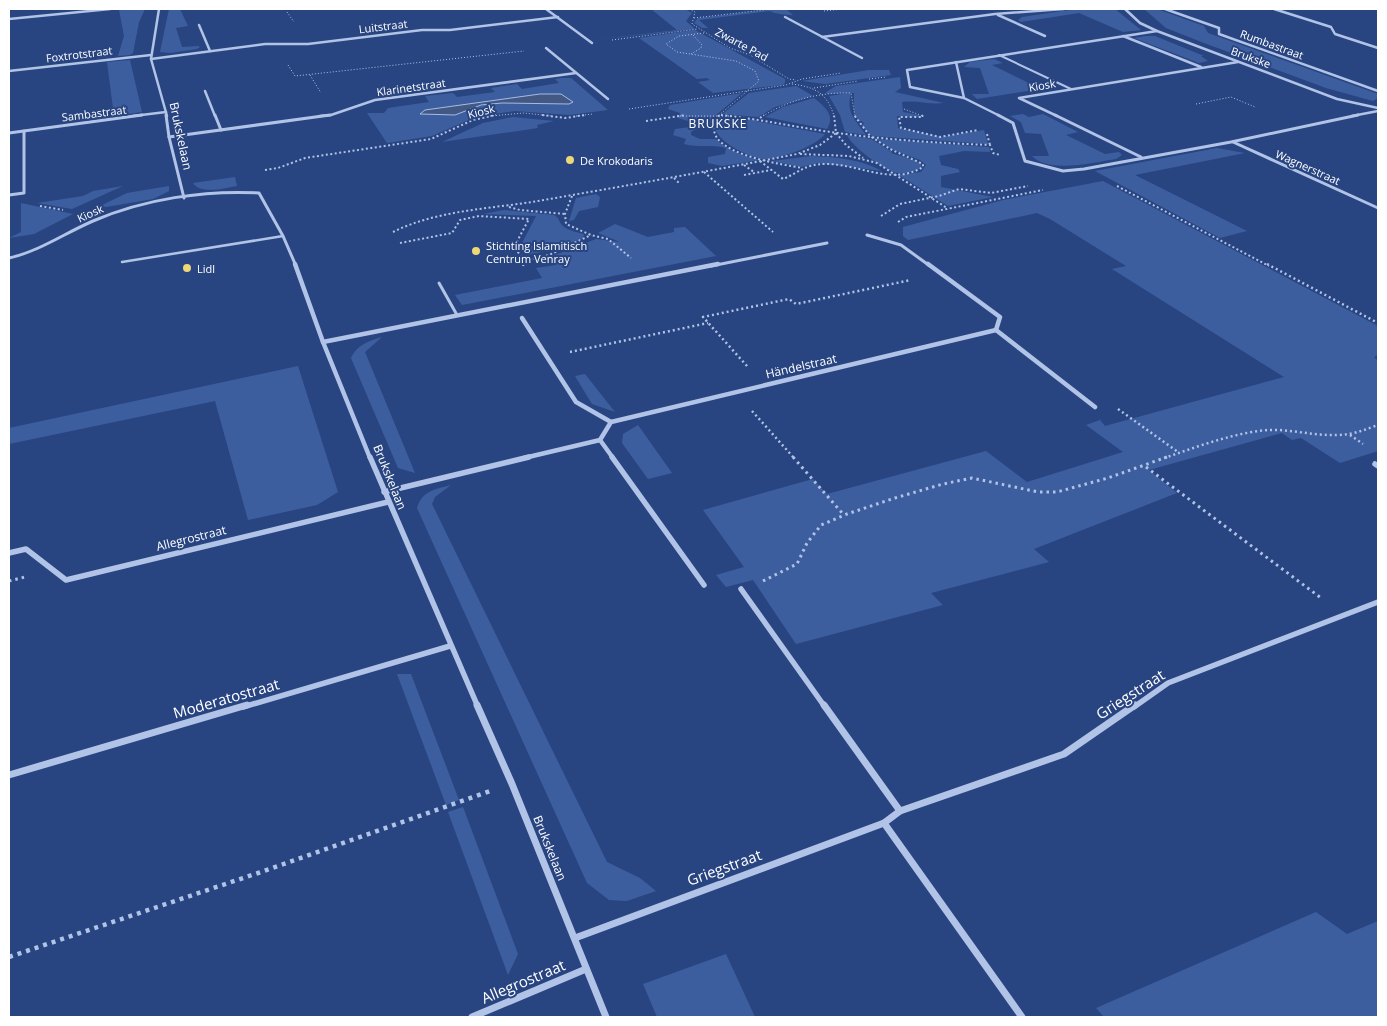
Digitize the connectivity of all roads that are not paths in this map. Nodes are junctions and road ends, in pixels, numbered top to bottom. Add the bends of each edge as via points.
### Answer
1 (110, 9) edge
2 (159, 9) edge
3 (546, 9) edge
4 (1064, 9) edge
5 (1125, 9) edge
6 (1165, 9) edge
7 (1274, 9) edge
8 (995, 14) junction
9 (784, 16) dead end
10 (558, 17) junction
11 (9, 19) edge
12 (199, 24) dead end
13 (1157, 31) junction
14 (1046, 36) dead end
15 (1123, 36) junction
16 (822, 37) junction
17 (592, 43) road end
18 (546, 48) road end
19 (1378, 48) edge
20 (210, 51) junction
21 (999, 55) junction
22 (151, 57) junction
23 (862, 58) dead end
24 (956, 62) junction
25 (1238, 62) junction
26 (1202, 68) junction
27 (9, 71) edge
28 (576, 73) junction
29 (1071, 89) junction
30 (205, 91) dead end
31 (1378, 92) edge
32 (964, 98) junction
33 (608, 99) dead end
34 (1378, 108) edge
35 (166, 112) junction
36 (1378, 112) edge
37 (221, 130) junction
38 (24, 131) junction
39 (9, 133) edge
40 (169, 137) junction
41 (1232, 142) junction
42 (1142, 158) junction
43 (9, 194) edge
44 (184, 198) junction
45 (1378, 208) edge
46 (867, 235) road end
47 (283, 236) junction
48 (827, 243) dead end
49 (9, 258) edge
50 (122, 262) dead end
51 (439, 283) dead end
52 (456, 315) junction
53 (522, 318) dead end
54 (996, 330) junction
55 (323, 342) junction
56 (1095, 407) road end
57 (611, 422) junction
58 (600, 440) junction
59 (384, 492) junction
60 (388, 502) junction
61 (9, 553) edge
62 (704, 585) dead end
63 (741, 590) road end
64 (1378, 602) edge
65 (450, 646) junction
66 (9, 775) edge
67 (900, 811) junction
68 (884, 823) junction
69 (575, 938) junction
70 (586, 969) junction
71 (472, 1017) edge
72 (606, 1017) edge
73 (1022, 1017) edge

1 - 11 street
2 - 22 street, Brukskelaan
3 - 10 street
4 - 8 street
5 - 13 street, Brukske via 1140,23
6 - 31 street, Rumbastraat via 1219,28 1219,34
7 - 19 street via 1332,27 1335,34
8 - 14 street
8 - 16 street
9 - 16 street
10 - 17 street
10 - 20 street, Luitstraat via 308,44
12 - 20 street
13 - 15 street
13 - 25 street, Brukske
15 - 21 street
15 - 26 street
16 - 23 street
18 - 28 street
20 - 22 street, Luitstraat
21 - 24 street
21 - 29 lane
22 - 27 street, Foxtrotstraat
22 - 35 street, Brukskelaan
24 - 32 street
24 - 32 street via 907,70 910,87
25 - 26 street, Kiosk
25 - 34 street, Brukske via 1338,99
26 - 29 street, Kiosk
28 - 33 street
28 - 37 street, Klarinetstraat via 375,100 331,115
29 - 42 street, Kiosk via 1019,98
30 - 37 street
32 - 42 street via 1013,123 1025,161 1063,171
35 - 38 street, Sambastraat
35 - 40 street, Brukskelaan
36 - 41 street
37 - 40 street, Klarinetstraat
38 - 39 street, Sambastraat
38 - 43 street via 24,193
40 - 44 street, Brukskelaan
41 - 42 street
41 - 45 street, Wagnerstraat
44 - 47 street, Brukskelaan via 230,192 259,193
44 - 49 street, Kiosk via 114,212 25,254
46 - 54 street via 902,246 1000,317
47 - 50 lane
47 - 55 street, Brukskelaan via 302,278
48 - 52 street
51 - 52 lane
52 - 55 street
53 - 57 street via 576,402
54 - 56 street
54 - 57 street, Händelstraat
55 - 59 street, Brukskelaan
57 - 58 street
58 - 59 street
58 - 62 street
59 - 60 street, Brukskelaan
60 - 61 street, Allegrostraat via 66,580 26,549
60 - 65 street, Brukskelaan
63 - 67 street
64 - 67 street, Griegstraat via 1168,683 1064,754
65 - 66 street, Moderatostraat
65 - 69 street, Brukskelaan via 512,784
67 - 68 street, Griegstraat
68 - 69 street, Griegstraat
68 - 73 street
69 - 70 street, Brukskelaan
70 - 71 street, Allegrostraat
70 - 72 street, Brukskelaan

